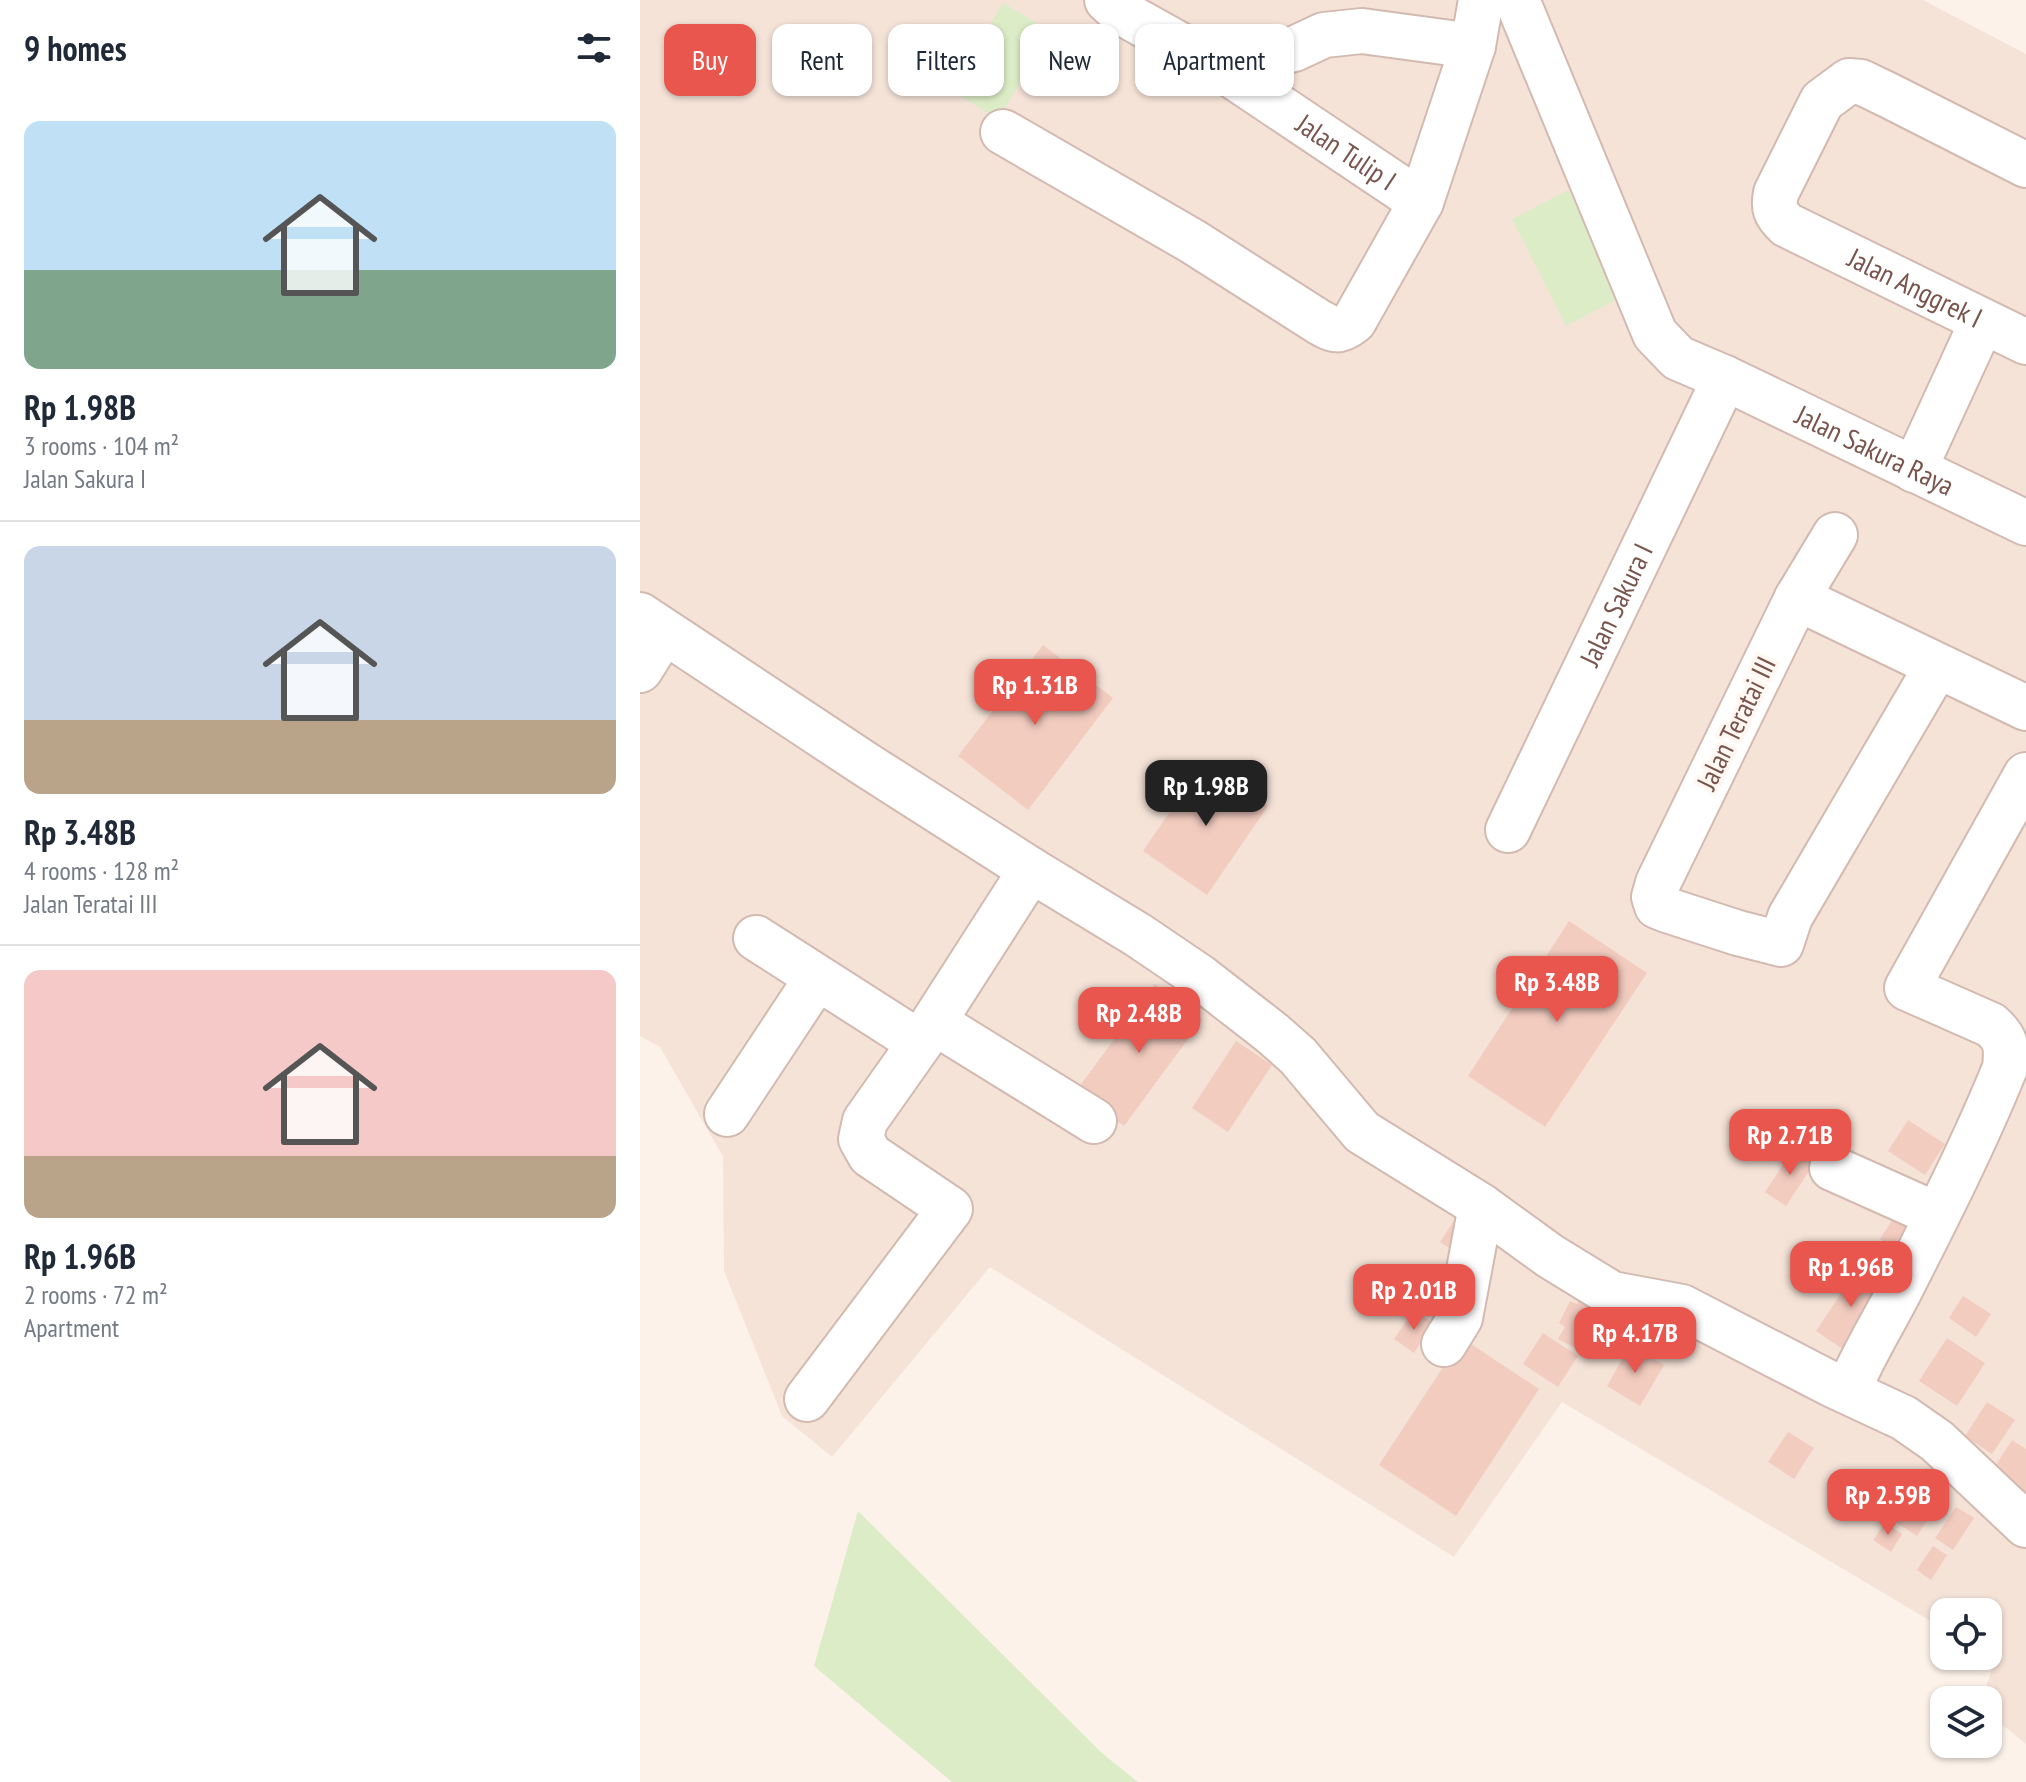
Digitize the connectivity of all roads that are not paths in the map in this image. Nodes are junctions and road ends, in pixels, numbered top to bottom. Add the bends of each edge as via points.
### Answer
1 (1107, 0) edge
2 (1481, 0) edge
3 (1517, 0) edge
4 (1142, 24) edge
5 (1473, 46) junction
6 (1294, 49) edge
7 (1263, 96) edge
8 (1003, 132) dead end
9 (2026, 165) edge
10 (1421, 202) junction
11 (1982, 322) junction
12 (2026, 342) edge
13 (1725, 378) junction
14 (1914, 470) junction
15 (2026, 523) edge
16 (1835, 535) dead end
17 (1797, 598) junction
18 (652, 623) edge
19 (1937, 666) junction
20 (640, 670) edge
21 (2026, 708) edge
22 (2026, 775) edge
23 (1508, 830) dead end
24 (1031, 870) junction
25 (756, 938) dead end
26 (817, 978) junction
27 (2014, 1028) edge
28 (927, 1033) junction
29 (727, 1114) dead end
30 (1094, 1121) dead end
31 (1832, 1168) dead end
32 (1481, 1206) junction
33 (1937, 1215) junction
34 (1444, 1344) dead end
35 (1848, 1391) junction
36 (807, 1399) dead end
37 (2026, 1525) edge

1 - 4 street, Jalan Tulip I
2 - 5 street
3 - 13 street, Jalan Sakura Raya via 1655,334 1678,358
5 - 6 street via 1362,31 1324,35
5 - 10 street
7 - 10 street, Jalan Tulip I
8 - 10 street via 1333,330 1354,321
9 - 11 street, Jalan Anggrek I via 1861,82 1849,81 1822,101 1776,193 1776,215 1787,225
11 - 12 street, Jalan Anggrek I
11 - 14 street
13 - 14 street, Jalan Sakura Raya
13 - 23 street, Jalan Sakura I
14 - 15 street, Jalan Sakura Raya
16 - 17 street, Jalan Teratai III
17 - 19 street
17 - 19 street, Jalan Teratai III via 1658,883 1657,906 1781,944 1790,917
18 - 20 street
18 - 24 street
19 - 21 street
22 - 27 street via 1907,988 1991,1025
24 - 28 street
24 - 32 street via 1200,977 1298,1056 1362,1132
25 - 26 street
26 - 28 street
26 - 29 street
27 - 33 street via 2005,1068
28 - 30 street
28 - 36 street via 865,1121 861,1139 870,1155 950,1209
31 - 33 street
32 - 34 street via 1460,1318
32 - 35 street via 1612,1294 1682,1307
33 - 35 street
35 - 37 street via 1937,1441

